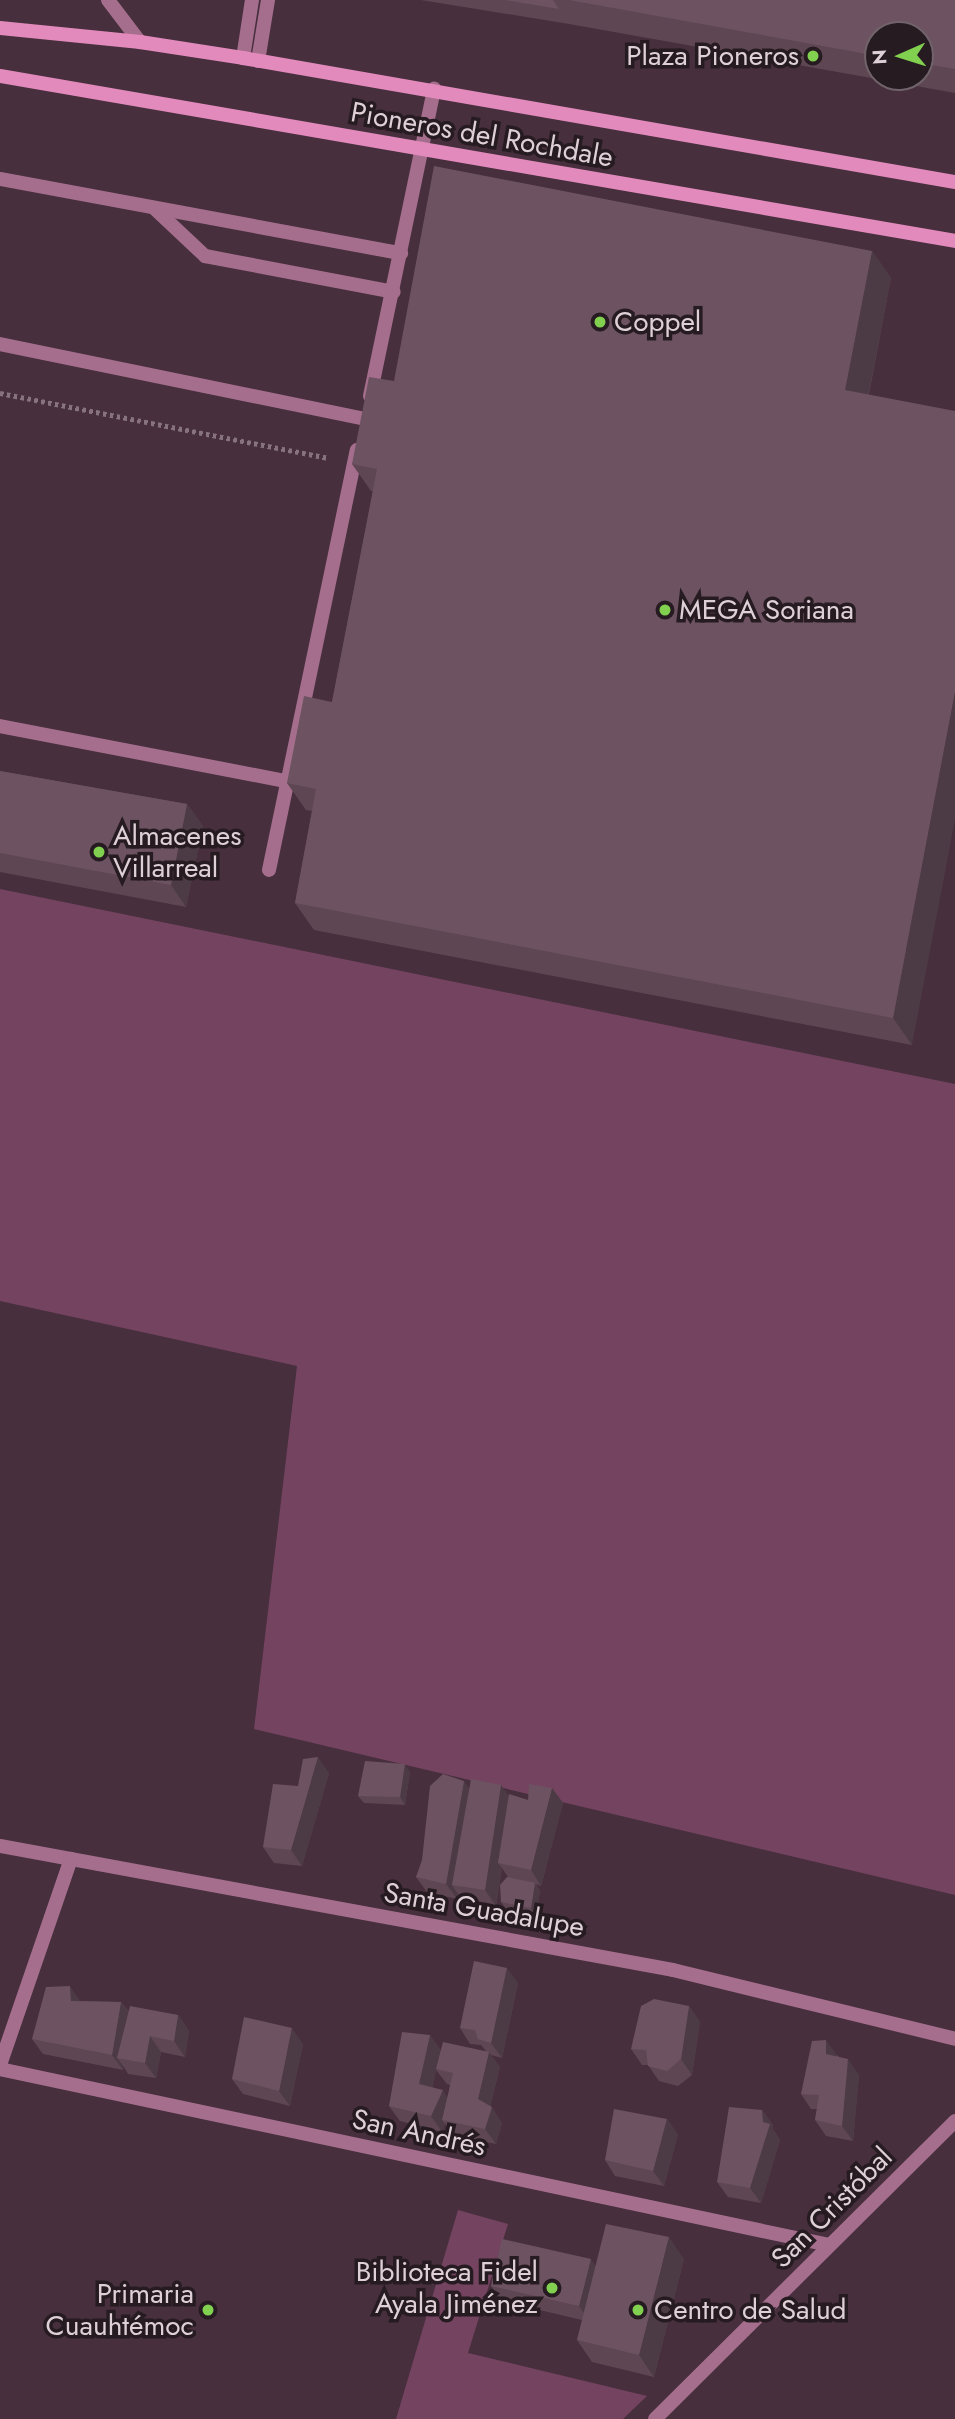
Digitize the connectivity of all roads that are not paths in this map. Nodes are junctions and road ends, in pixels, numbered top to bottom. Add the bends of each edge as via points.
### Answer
1 (108, 0) edge
2 (252, 0) edge
3 (268, 0) edge
4 (0, 29) edge
5 (140, 42) junction
6 (243, 58) junction
7 (258, 61) junction
8 (0, 76) edge
9 (434, 89) junction
10 (420, 150) junction
11 (0, 179) edge
12 (955, 182) edge
13 (155, 209) junction
14 (955, 241) edge
15 (401, 253) junction
16 (394, 292) junction
17 (0, 344) edge
18 (365, 419) junction
19 (0, 726) edge
20 (286, 781) junction
21 (269, 870) dead end
22 (0, 1846) edge
23 (71, 1859) junction
24 (955, 2039) edge
25 (0, 2067) edge
26 (955, 2121) edge
27 (828, 2245) junction
28 (655, 2419) edge

1 - 5 street
2 - 6 street
3 - 7 street
4 - 5 street, Pioneros del Rochdale
5 - 6 street, Pioneros del Rochdale
6 - 7 street, Pioneros del Rochdale
7 - 9 street, Pioneros del Rochdale
8 - 10 street, Pioneros del Rochdale
9 - 10 street
9 - 12 street, Pioneros del Rochdale
10 - 14 street, Pioneros del Rochdale
10 - 15 street
11 - 13 street
13 - 15 street
13 - 16 street via 205,256
15 - 16 street
16 - 18 street
17 - 18 street
18 - 20 street
19 - 20 street
20 - 21 street
22 - 23 street, Santa Guadalupe
23 - 24 street, Santa Guadalupe via 673,1970
23 - 25 street
25 - 27 street, San Andrés
26 - 27 street, San Cristóbal
27 - 28 street, San Cristóbal

